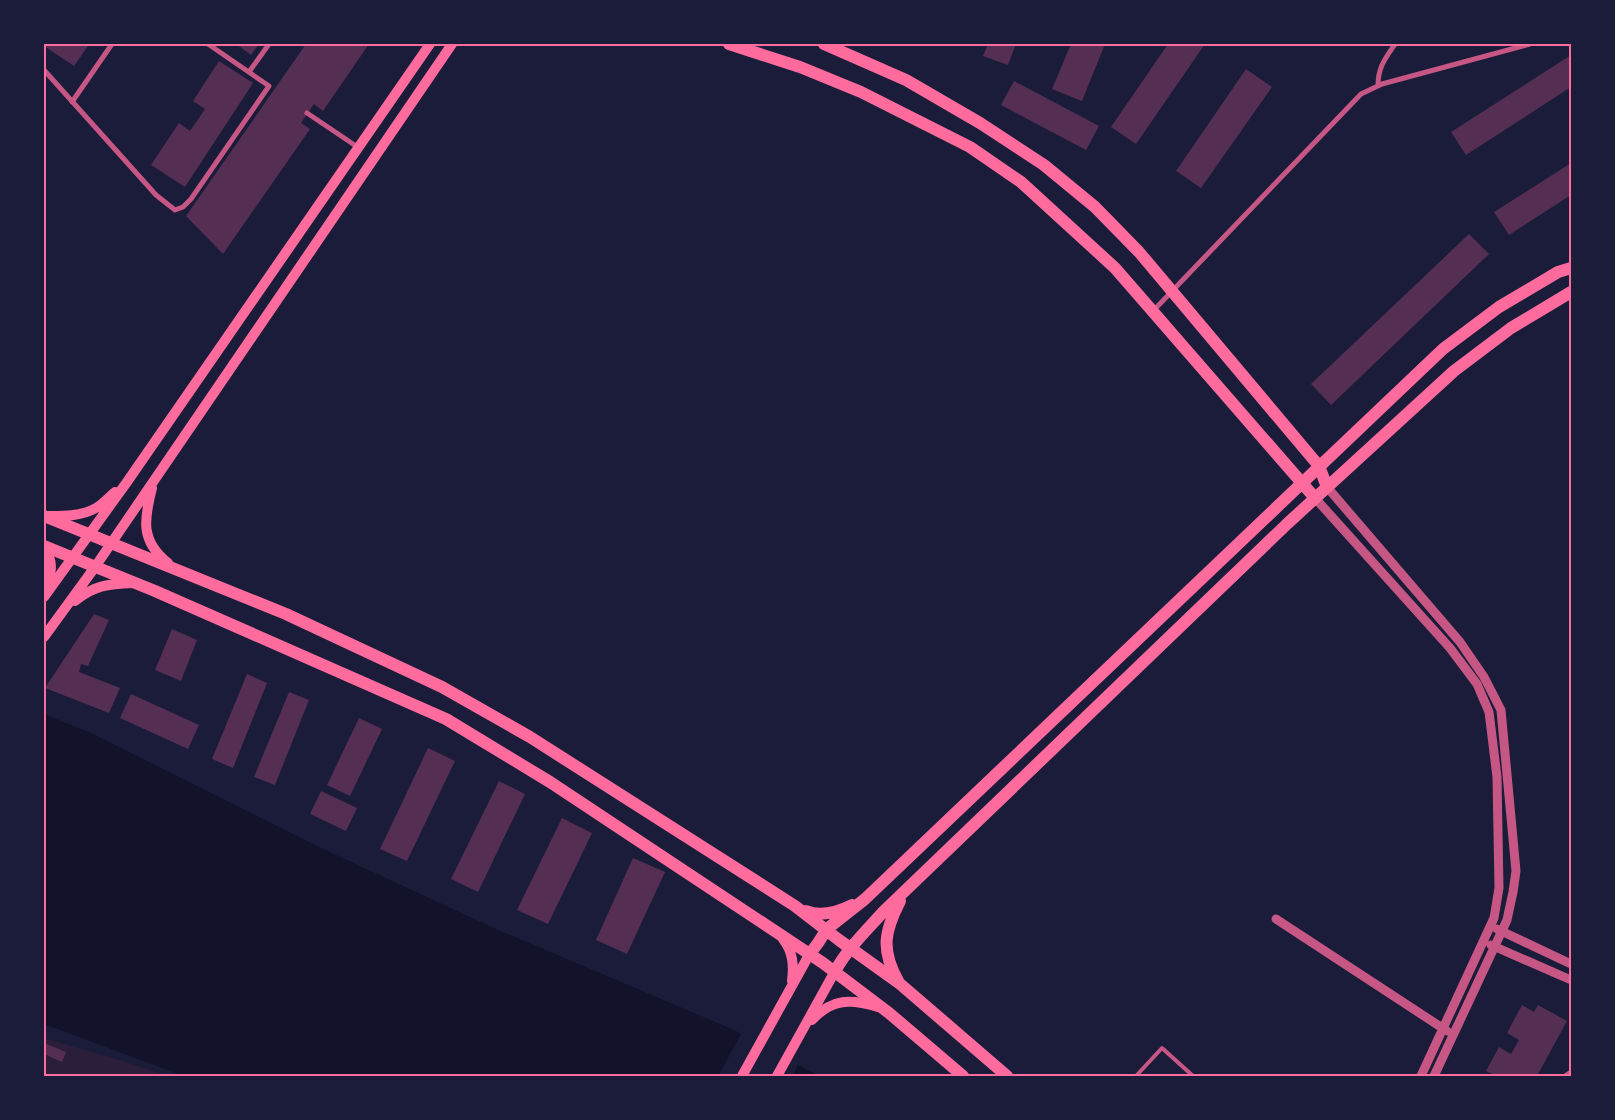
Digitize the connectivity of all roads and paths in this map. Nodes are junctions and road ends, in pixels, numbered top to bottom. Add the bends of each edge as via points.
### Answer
1 (112, 44) edge
2 (208, 44) edge
3 (268, 44) edge
4 (430, 44) edge
5 (452, 44) edge
6 (729, 44) edge
7 (824, 44) edge
8 (1395, 44) edge
9 (1530, 44) edge
10 (44, 70) edge
11 (248, 72) junction
12 (269, 86) junction
13 (1378, 86) junction
14 (274, 90) dead end
15 (72, 102) junction
16 (308, 113) dead end
17 (359, 148) junction
18 (1571, 268) edge
19 (1172, 291) junction
20 (1571, 292) edge
21 (1153, 311) junction
22 (1319, 466) junction
23 (155, 480) junction
24 (127, 482) junction
25 (1302, 482) junction
26 (1327, 487) junction
27 (1315, 498) junction
28 (44, 516) edge
29 (89, 535) junction
30 (112, 544) junction
31 (44, 547) edge
32 (73, 558) junction
33 (96, 567) junction
34 (176, 570) junction
35 (135, 583) junction
36 (44, 592) edge
37 (44, 597) edge
38 (62, 612) junction
39 (44, 637) edge
40 (904, 893) junction
41 (865, 899) junction
42 (795, 906) junction
43 (1276, 919) dead end
44 (1490, 926) junction
45 (827, 929) junction
46 (1502, 931) junction
47 (777, 932) junction
48 (839, 940) junction
49 (1484, 942) junction
50 (818, 943) junction
51 (1494, 947) junction
52 (851, 948) junction
53 (809, 955) junction
54 (842, 958) junction
55 (823, 964) junction
56 (1571, 964) edge
57 (834, 973) junction
58 (1571, 980) edge
59 (899, 983) junction
60 (792, 984) junction
61 (882, 1008) junction
62 (1443, 1029) junction
63 (1453, 1035) junction
64 (797, 1037) junction
65 (1571, 1072) edge
66 (742, 1076) edge
67 (777, 1076) edge
68 (963, 1076) edge
69 (1007, 1076) edge
70 (1136, 1076) edge
71 (1194, 1076) edge
72 (1421, 1076) edge
73 (1434, 1076) edge
74 (1565, 1076) edge

1 - 15 street
2 - 11 street
3 - 11 street
4 - 17 main road
5 - 23 main road
6 - 21 main road via 800,67 861,92 970,147 1021,182 1060,216 1115,268
7 - 19 main road via 906,80 1044,165 1095,207
8 - 13 street via 1381,64
9 - 13 street
10 - 15 street
11 - 12 street
12 - 14 street
12 - 15 street via 191,199 175,210 156,195
13 - 19 street via 1361,94
16 - 17 street
17 - 24 main road
18 - 22 main road via 1558,272 1499,307 1442,349
19 - 21 street
19 - 22 main road
20 - 26 main road via 1511,328 1454,371
21 - 25 main road
22 - 25 main road
22 - 26 main road
23 - 30 main road
23 - 34 main road via 145,524 156,554
24 - 28 main road via 96,508 69,516
24 - 29 main road
25 - 27 main road
25 - 41 main road
26 - 27 main road
26 - 46 street via 1460,642 1501,710 1516,871
27 - 40 main road
27 - 44 street via 1450,648 1477,684 1489,712 1497,777 1499,888
28 - 29 main road
29 - 30 main road
29 - 32 main road
30 - 33 main road
30 - 34 main road
31 - 32 main road
31 - 36 main road via 51,560 51,572
32 - 33 main road
32 - 37 main road
33 - 35 main road
33 - 38 main road
34 - 42 main road via 286,614 442,687 530,737
35 - 38 main road via 96,587
35 - 47 main road via 446,718 550,782
38 - 39 main road
40 - 52 main road
40 - 59 main road via 885,942 891,968
41 - 42 main road via 840,911 821,914
41 - 45 main road
42 - 45 main road
43 - 62 street
44 - 46 street
44 - 49 street
45 - 48 main road
45 - 50 main road
46 - 51 street
46 - 56 street
47 - 53 main road
47 - 60 main road via 792,956
48 - 50 main road via 830,937
48 - 52 main road
48 - 54 main road via 844,951
49 - 51 street
49 - 62 street
50 - 53 main road
50 - 55 main road via 817,956
51 - 58 street
51 - 63 street
52 - 54 main road
52 - 59 main road
53 - 55 main road
53 - 60 main road
54 - 55 main road via 834,965
54 - 57 main road
55 - 57 main road
57 - 61 main road
57 - 64 main road
59 - 69 main road
60 - 66 main road
61 - 64 main road via 850,1001 834,1004 820,1011
61 - 68 main road
62 - 63 street
62 - 72 street
63 - 73 street
64 - 67 main road
65 - 74 street
70 - 71 lane via 1162,1048

